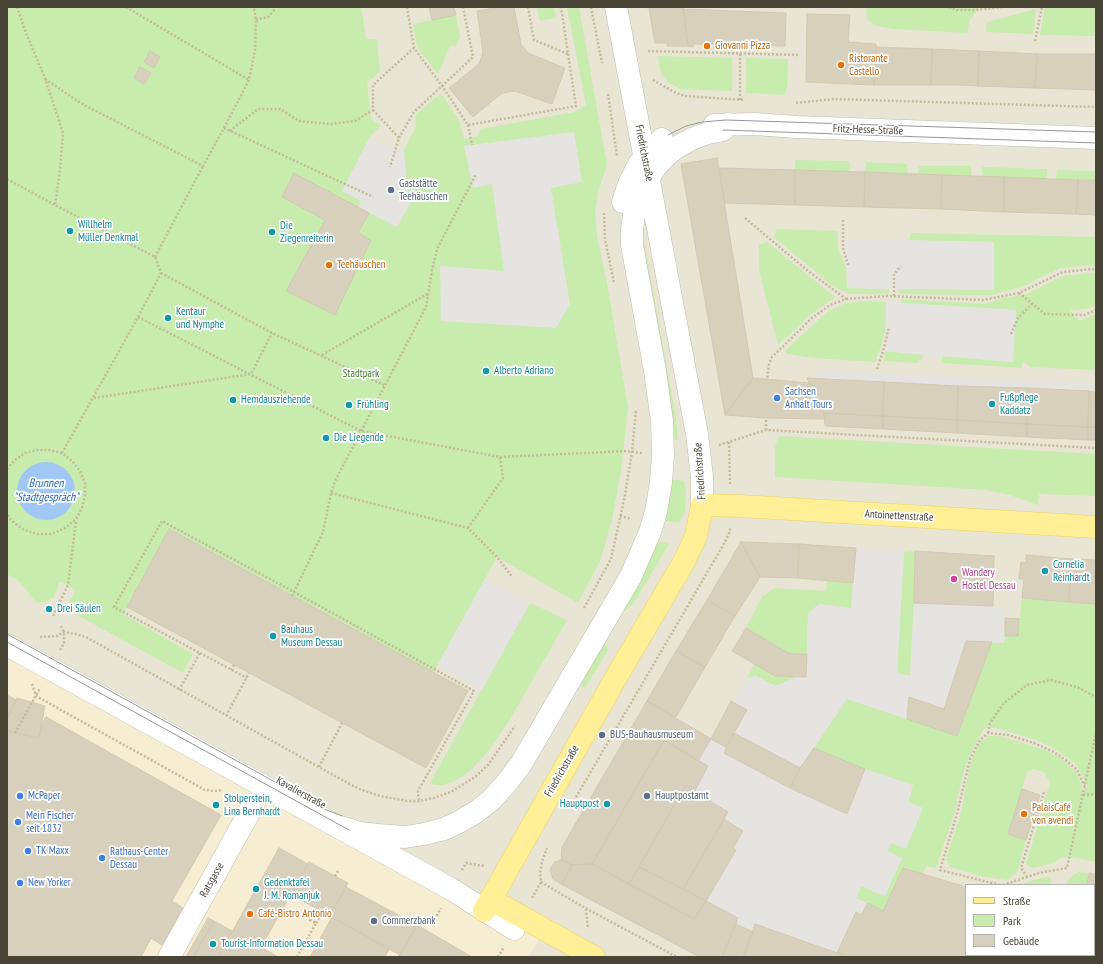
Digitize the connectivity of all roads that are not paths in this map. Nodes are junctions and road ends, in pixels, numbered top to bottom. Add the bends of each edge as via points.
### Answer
1 (616, 7) edge
2 (734, 124) junction
3 (1096, 138) edge
4 (645, 159) junction
5 (702, 505) junction
6 (1096, 527) edge
7 (12, 638) edge
8 (254, 804) dead end
9 (343, 824) junction
10 (378, 836) junction
11 (487, 905) junction
12 (510, 936) joint
13 (169, 957) edge
14 (566, 957) edge
15 (594, 957) edge

1 - 4 street, Friedrichstraße
2 - 3 street, Fritz-Hesse-Straße
2 - 4 street, Fritz-Hesse-Straße via 694,127 668,134
2 - 4 street via 677,147 657,165
4 - 5 street, Friedrichstraße via 697,434
4 - 9 street via 633,174 625,194 621,231 646,376 652,448 647,498 636,536 618,578 530,731 488,786 455,809 419,821 400,824
4 - 10 street via 636,203 632,245 660,406 662,455 656,512 641,554 631,576 522,764 505,785 476,812 444,829 405,836
5 - 6 main road, Antoinettenstraße
5 - 11 main road, Friedrichstraße via 696,536 685,560
7 - 9 street, Kavalierstraße
8 - 13 street, Ratsgasse
9 - 10 street, Kavalierstraße
9 - 11 street, Kavalierstraße via 451,889
10 - 11 street, Kavalierstraße
11 - 12 street, Kavalierstraße
11 - 15 main road, Kavalierstraße
12 - 14 main road, Kavalierstraße

